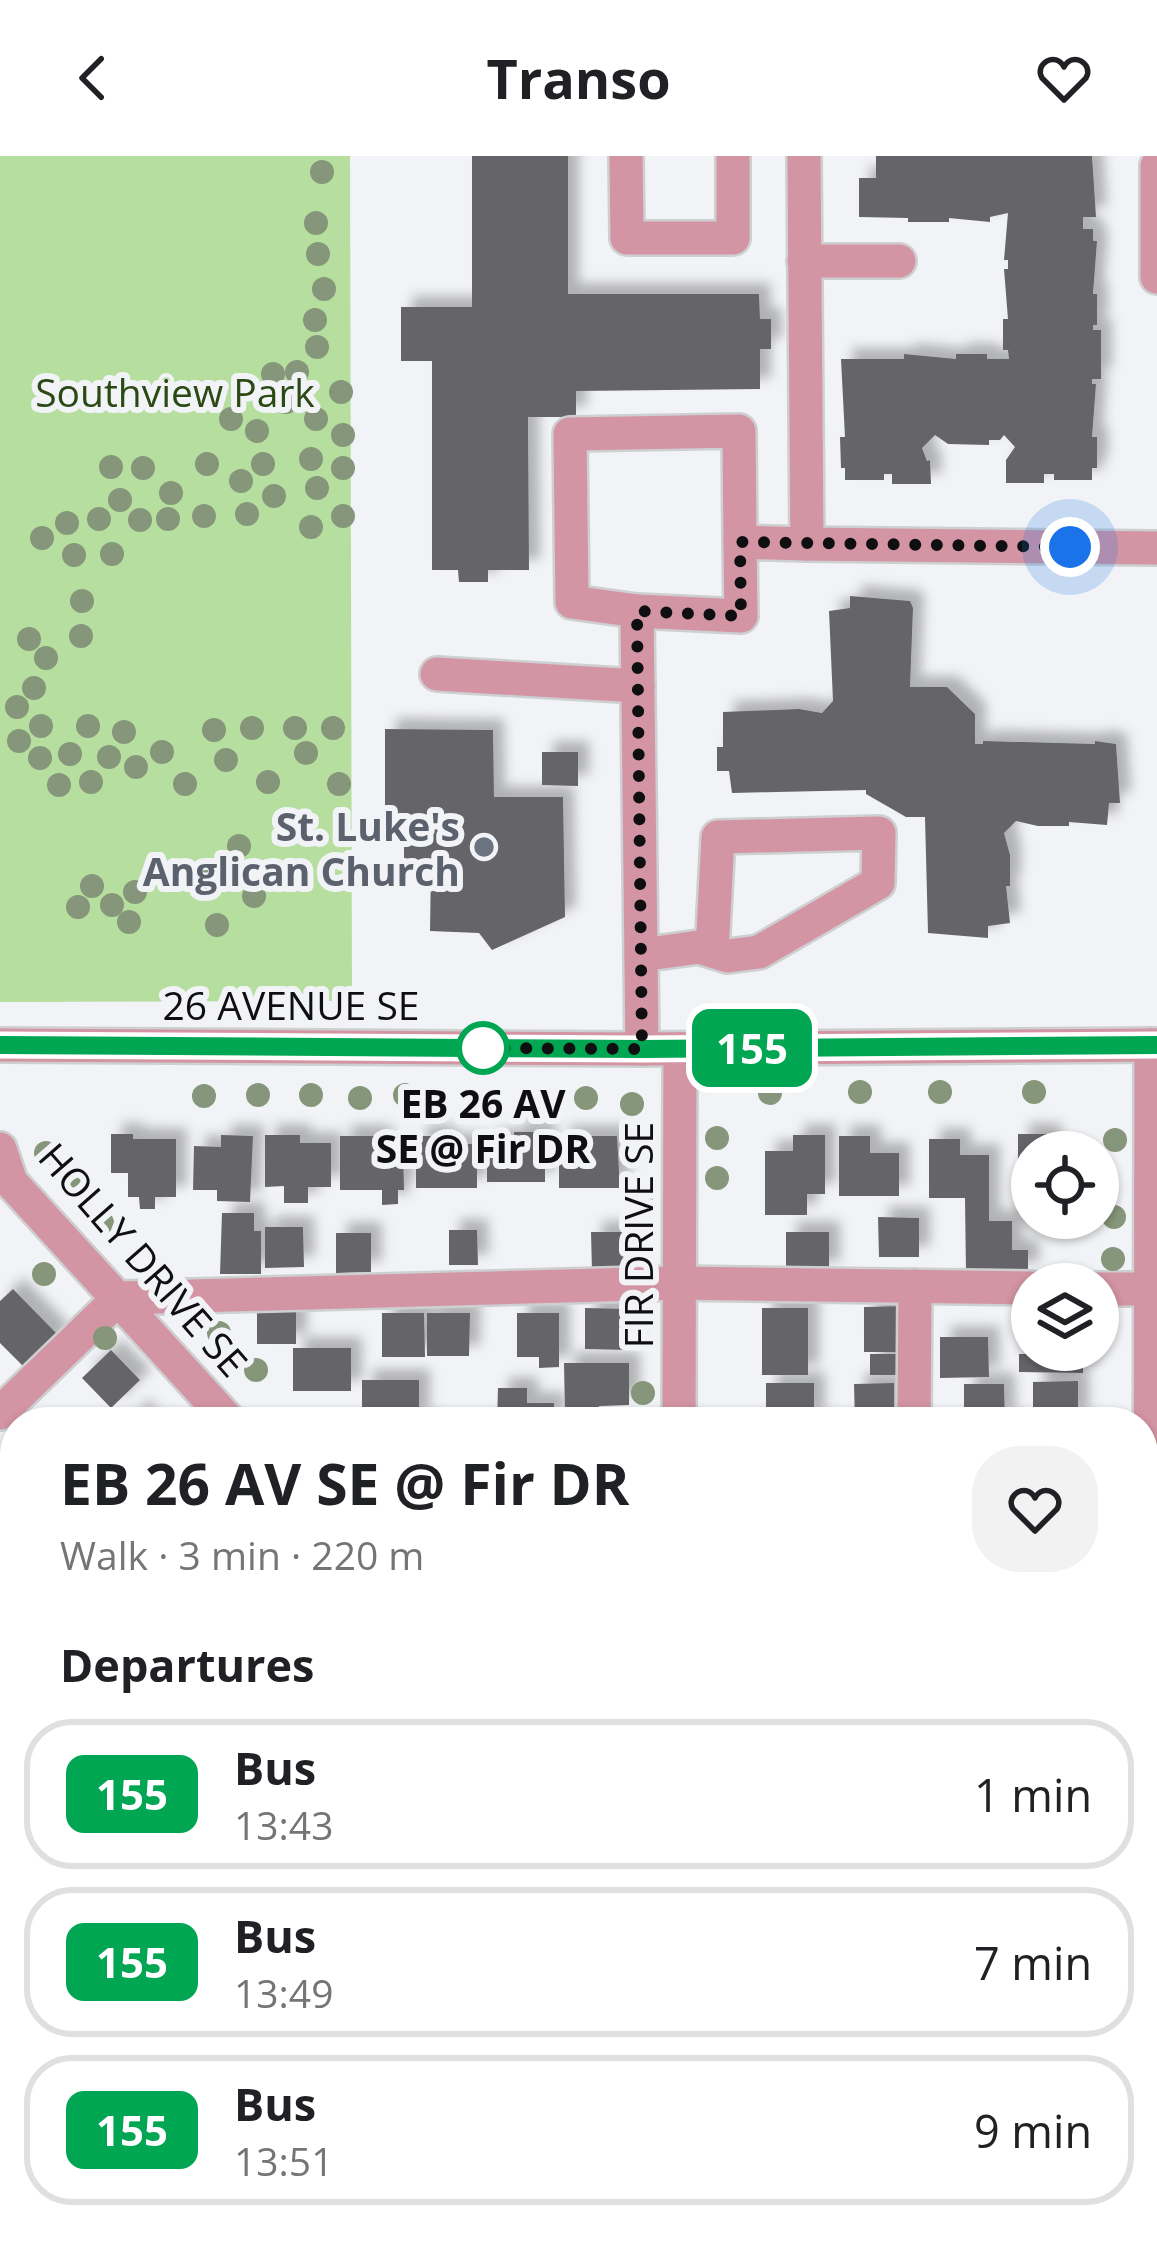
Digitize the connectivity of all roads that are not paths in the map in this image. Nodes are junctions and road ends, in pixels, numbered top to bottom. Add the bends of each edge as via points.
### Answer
1 (626, 156) edge
2 (733, 156) edge
3 (804, 156) edge
4 (1157, 166) edge
5 (804, 261) junction
6 (899, 261) dead end
7 (1157, 277) edge
8 (740, 542) junction
9 (806, 544) junction
10 (1157, 548) edge
11 (637, 611) junction
12 (437, 674) dead end
13 (638, 686) junction
14 (712, 951) junction
15 (641, 955) junction
16 (0, 1045) edge
17 (1154, 1045) edge
18 (642, 1049) junction
19 (680, 1049) junction
20 (0, 1149) edge
21 (677, 1282) junction
22 (915, 1286) junction
23 (1011, 1288) edge
24 (1119, 1288) edge
25 (1153, 1289) edge
26 (119, 1298) junction
27 (6, 1407) edge
28 (217, 1407) edge
29 (679, 1407) edge
30 (914, 1407) edge
31 (1152, 1407) edge

1 - 2 street via 627,238 733,238
3 - 5 street
4 - 7 street
5 - 6 street
5 - 9 street
8 - 9 street
8 - 11 street via 741,616
8 - 11 street via 740,431 570,434 572,602
9 - 10 street
11 - 13 street
12 - 13 street
13 - 15 street
14 - 14 street via 759,952 878,883 879,833 718,837
14 - 15 street
15 - 18 street
16 - 18 street, 26 AVENUE SE
17 - 19 street, 26 AVENUE SE
17 - 25 street
18 - 19 street, 26 AVENUE SE
19 - 21 street, FIR DRIVE SE
20 - 26 street, HOLLY DRIVE SE via 11,1182
21 - 22 street
21 - 26 street
21 - 29 street, FIR DRIVE SE
22 - 23 street
22 - 30 street
24 - 25 street
25 - 31 street
26 - 27 street
26 - 28 street, HOLLY DRIVE SE

